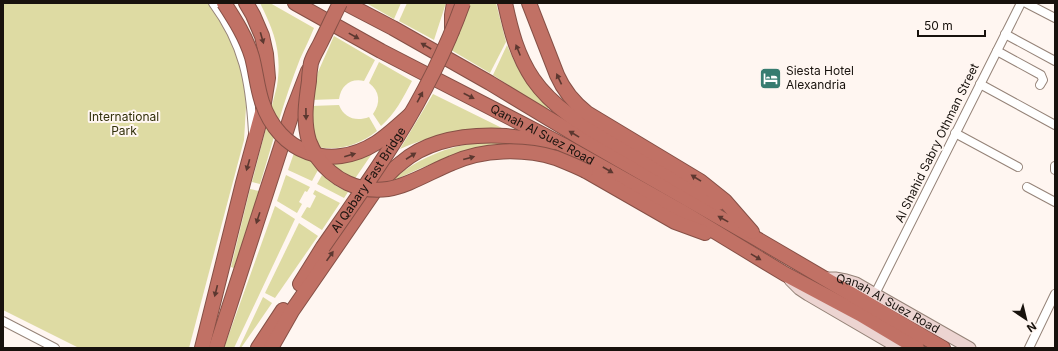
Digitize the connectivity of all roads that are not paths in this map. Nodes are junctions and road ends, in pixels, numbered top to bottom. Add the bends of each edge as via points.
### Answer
1 (213, 3) edge
2 (224, 3) edge
3 (246, 3) edge
4 (295, 3) edge
5 (340, 3) edge
6 (345, 3) edge
7 (454, 3) edge
8 (463, 3) edge
9 (505, 3) edge
10 (529, 3) edge
11 (1021, 3) edge
12 (1026, 3) edge
13 (1055, 18) edge
14 (452, 31) junction
15 (1005, 34) junction
16 (997, 51) junction
17 (1055, 61) edge
18 (311, 62) junction
19 (980, 84) junction
20 (1040, 85) dead end
21 (411, 114) junction
22 (1055, 125) edge
23 (956, 133) junction
24 (254, 144) junction
25 (565, 146) junction
26 (1055, 166) edge
27 (1018, 167) dead end
28 (1055, 170) edge
29 (1027, 187) dead end
30 (1055, 202) edge
31 (736, 213) junction
32 (723, 237) junction
33 (757, 239) junction
34 (785, 274) junction
35 (1055, 294) edge
36 (867, 304) junction
37 (3, 321) edge
38 (216, 346) edge
39 (54, 348) edge
40 (202, 348) edge
41 (258, 348) edge
42 (271, 348) edge
43 (899, 348) edge
44 (917, 348) edge
45 (943, 348) edge
46 (970, 348) edge
47 (1029, 348) edge

1 - 24 street via 239,48 248,84
2 -> 21 highway, bridge via 247,42 262,102 271,123 290,143 314,155 331,158 344,156 377,143
3 -> 24 highway via 262,36 268,78
4 -> 25 highway, Qanah Al Suez Road via 381,51
5 - 18 highway, bridge
33 -> 6 highway, Qanah Al Suez Road via 490,83
7 - 14 highway
8 - 14 highway, Al Qabary Fast Bridge, bridge
31 -> 9 highway via 566,113 543,92 526,67 514,39
31 -> 10 highway via 700,181 577,106 556,75
11 - 15 street, Al Shahid Sabry Othman Street
12 - 13 street
21 -> 14 highway, Al Qabary Fast Bridge, bridge
15 - 16 street, Al Shahid Sabry Othman Street
15 - 17 street
16 - 19 street, Al Shahid Sabry Othman Street
16 - 20 street via 1041,75 1043,80
18 -> 32 highway, bridge via 306,108 309,142 330,172 351,185 376,190 388,189 465,158 504,152 538,154 586,171 675,222
18 -> 38 highway, bridge
19 - 22 street
19 - 23 street, Al Shahid Sabry Othman Street
21 - 41 highway, Al Qabary Fast Bridge, bridge
23 - 27 street
23 - 36 street, Al Shahid Sabry Othman Street
24 -> 40 highway
25 -> 32 highway, Qanah Al Suez Road
42 -> 25 highway via 292,311 374,192 386,176 418,151 437,143 481,136 506,136
26 - 28 street
29 - 30 street
31 - 33 highway
32 -> 34 highway, Qanah Al Suez Road
33 - 36 highway, Qanah Al Suez Road
34 - 36 highway, Qanah Al Suez Road
34 - 43 street, Qanah Al Suez Road via 808,295
35 - 47 street
36 - 44 highway
36 - 45 highway
36 - 46 street, Qanah Al Suez Road
37 - 39 street

